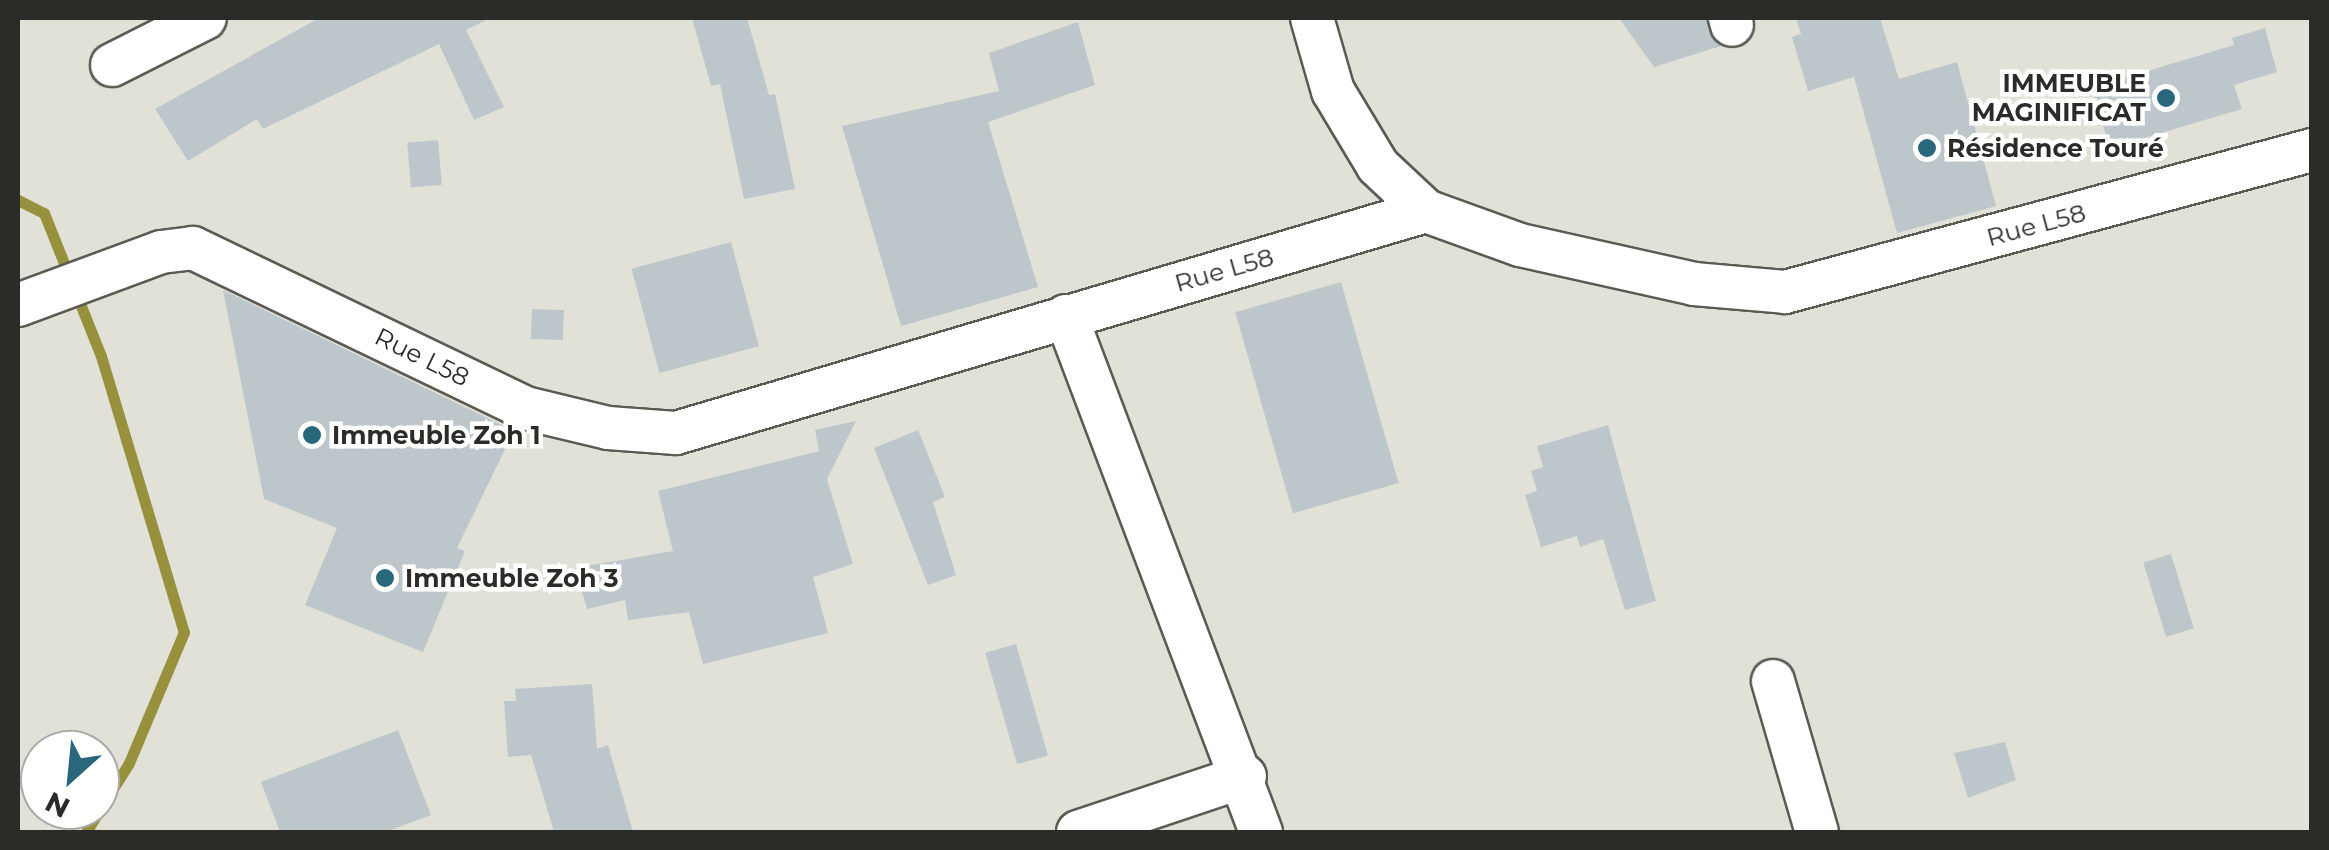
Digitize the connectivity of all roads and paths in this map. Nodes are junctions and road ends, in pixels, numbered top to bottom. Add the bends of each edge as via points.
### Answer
1 (206, 18) edge
2 (1312, 18) edge
3 (112, 65) dead end
4 (2312, 150) edge
5 (1426, 211) junction
6 (29, 301) edge
7 (1066, 316) junction
8 (1773, 681) dead end
9 (1244, 776) junction
10 (1078, 832) edge
11 (1261, 832) edge
12 (1817, 832) edge

1 - 3 street
2 - 5 street via 1334,91 1378,166
4 - 5 street, Rue L58 via 1784,292 1694,284 1559,254
5 - 7 street, Rue L58
6 - 7 street, Rue L58 via 162,252 210,252 525,408 608,428 676,433
7 - 9 street
8 - 12 street
9 - 10 street
9 - 11 street

